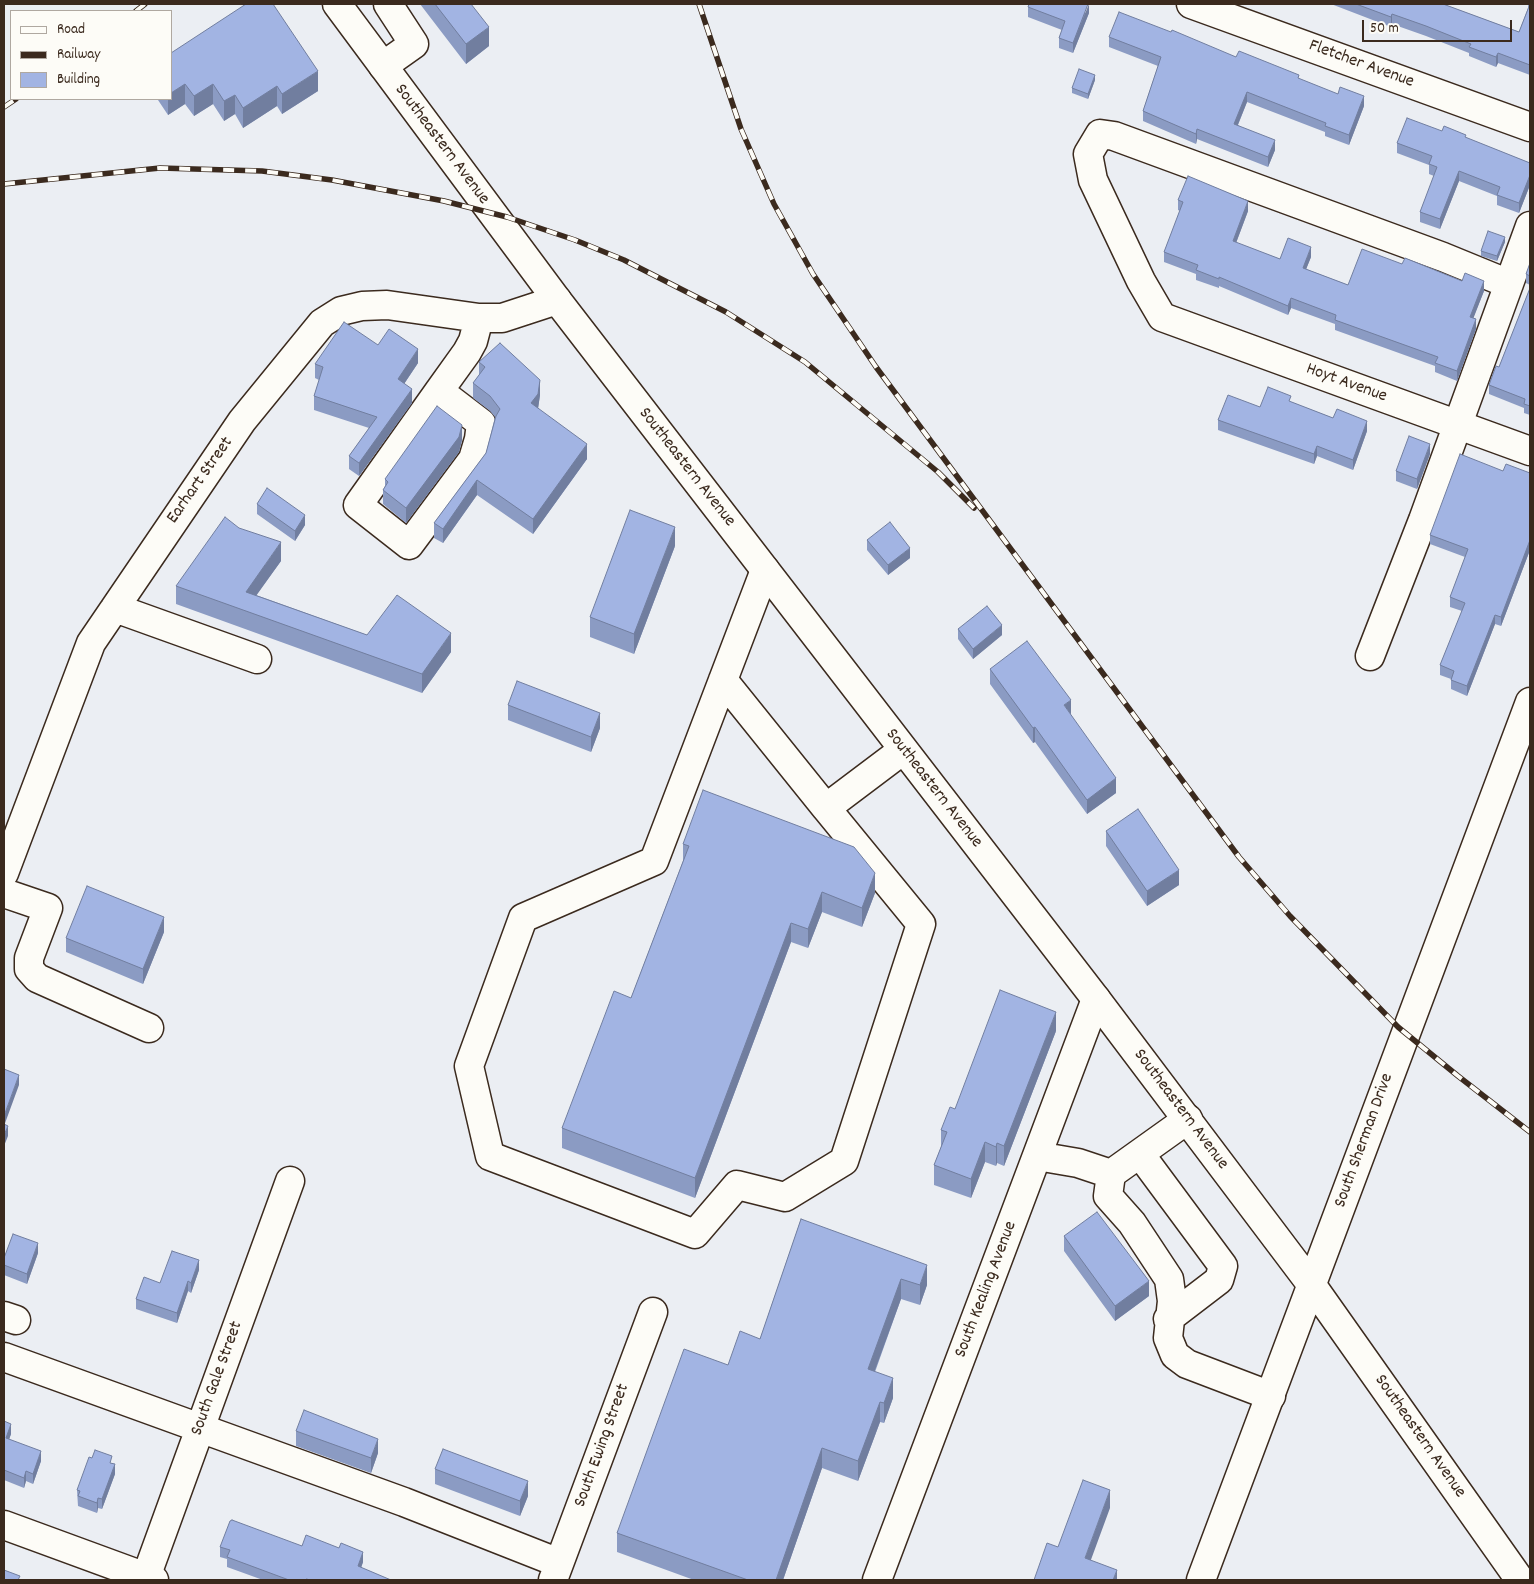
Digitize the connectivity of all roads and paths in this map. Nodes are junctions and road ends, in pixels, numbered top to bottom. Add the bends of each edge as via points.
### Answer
1 (337, 4) edge
2 (388, 4) edge
3 (1191, 4) edge
4 (383, 66) junction
5 (1530, 127) edge
6 (1530, 226) edge
7 (1508, 284) junction
8 (557, 300) junction
9 (479, 318) junction
10 (440, 391) junction
11 (1458, 424) junction
12 (1530, 451) edge
13 (765, 570) junction
14 (114, 608) junction
15 (1370, 656) dead end
16 (257, 659) dead end
17 (723, 680) junction
18 (1530, 702) edge
19 (903, 750) junction
20 (826, 808) junction
21 (4, 873) edge
22 (4, 892) edge
23 (1096, 1000) junction
24 (149, 1028) dead end
25 (1188, 1119) junction
26 (1140, 1154) junction
27 (1037, 1156) junction
28 (1111, 1174) junction
29 (290, 1181) dead end
30 (1312, 1284) junction
31 (653, 1312) dead end
32 (1168, 1319) junction
33 (4, 1357) edge
34 (1270, 1396) junction
35 (201, 1428) junction
36 (4, 1525) edge
37 (556, 1572) edge
38 (150, 1579) edge
39 (877, 1580) edge
40 (1201, 1580) edge
41 (1520, 1580) edge

1 - 4 main road, Southeastern Avenue
2 - 4 main road via 414,44
3 - 5 main road, Fletcher Avenue
4 - 8 main road, Southeastern Avenue
6 - 7 main road
7 - 11 main road
7 - 11 main road, Hoyt Avenue via 1114,136 1100,134 1088,154 1093,180 1162,317
8 - 9 main road, Earhart Street via 502,318
8 - 13 main road, Southeastern Avenue
9 - 10 main road via 470,346
9 - 14 main road, Earhart Street via 387,305 362,306 331,315 242,420
10 - 10 main road via 358,505 409,545 473,459 479,439 481,423
11 - 12 main road, Hoyt Avenue
11 - 15 main road
13 - 17 main road
13 - 19 main road, Southeastern Avenue
14 - 16 main road
14 - 21 main road, Earhart Street via 91,643
17 - 20 main road
17 - 20 main road via 654,861 523,918 468,1066 490,1156 695,1234 737,1185 785,1197 844,1161 921,924
18 - 30 main road, South Sherman Drive
19 - 20 main road
19 - 23 main road, Southeastern Avenue
22 - 24 main road via 48,908 29,958 29,969 38,978
23 - 25 main road, Southeastern Avenue
23 - 27 main road, South Kealing Avenue
25 - 26 main road
25 - 30 main road, Southeastern Avenue
26 - 28 main road
26 - 32 main road via 1223,1266 1219,1280
27 - 28 main road via 1078,1163
27 - 39 main road, South Kealing Avenue
28 - 32 main road via 1108,1196 1132,1223 1170,1279 1172,1301
29 - 35 main road, South Gale Street
30 - 34 main road, South Sherman Drive
30 - 41 main road, Southeastern Avenue
31 - 37 main road, South Ewing Street
32 - 34 main road via 1168,1338 1175,1355 1188,1364
33 - 35 main road
34 - 40 main road, South Sherman Drive
35 - 37 main road via 404,1502
35 - 38 main road, South Gale Street
36 - 38 main road

